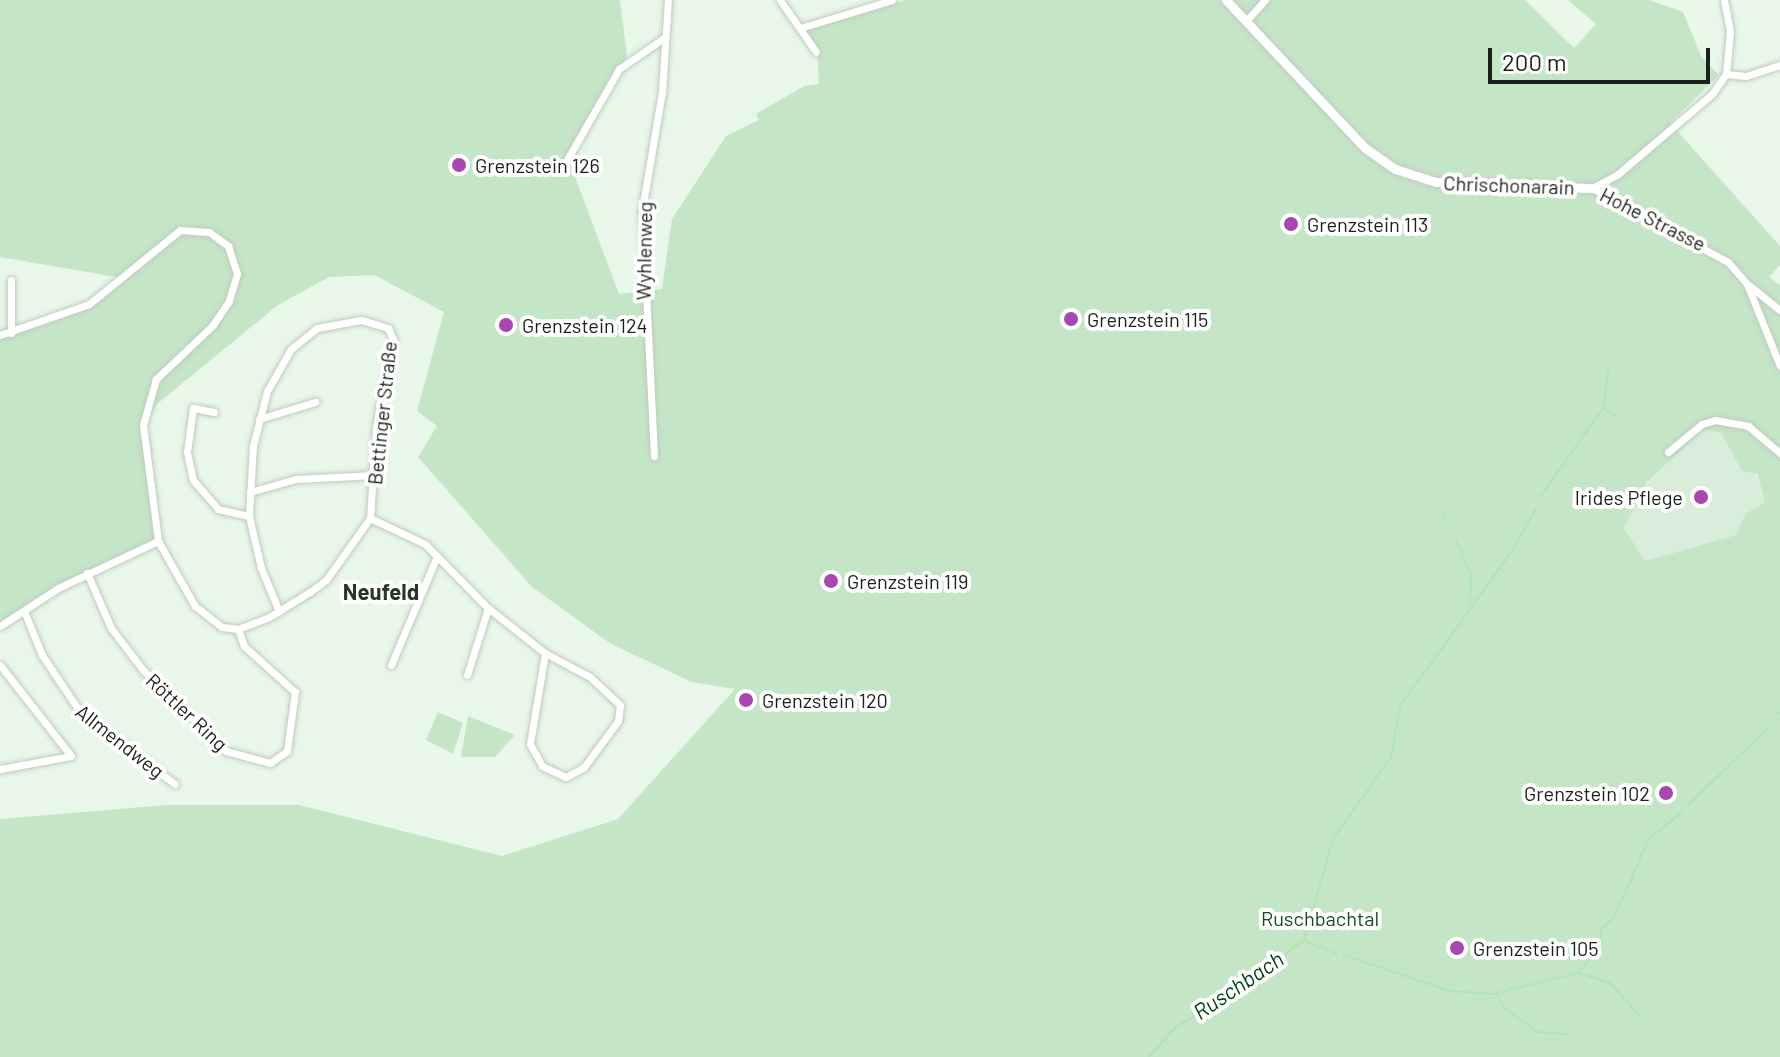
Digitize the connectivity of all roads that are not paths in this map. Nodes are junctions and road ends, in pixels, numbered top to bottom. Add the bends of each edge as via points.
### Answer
1 (668, 0) edge
2 (780, 0) edge
3 (892, 0) edge
4 (1226, 0) edge
5 (1265, 0) edge
6 (1724, 0) edge
7 (1246, 21) junction
8 (800, 28) junction
9 (665, 37) junction
10 (816, 52) dead end
11 (1780, 65) edge
12 (1726, 74) junction
13 (568, 158) dead end
14 (1592, 188) junction
15 (11, 280) dead end
16 (1747, 284) junction
17 (1780, 310) edge
18 (11, 333) junction
19 (0, 335) edge
20 (1780, 366) edge
21 (315, 402) dead end
22 (214, 412) dead end
23 (259, 419) junction
24 (1668, 452) dead end
25 (1780, 453) edge
26 (654, 456) dead end
27 (375, 475) junction
28 (250, 492) junction
29 (249, 516) junction
30 (370, 518) junction
31 (158, 541) junction
32 (437, 556) junction
33 (87, 573) junction
34 (488, 608) junction
35 (24, 611) junction
36 (279, 611) junction
37 (0, 626) edge
38 (238, 629) junction
39 (545, 653) junction
40 (0, 665) edge
41 (391, 665) dead end
42 (467, 675) dead end
43 (0, 769) edge
44 (175, 784) dead end

1 - 9 street, Wyhlenweg
2 - 8 street
3 - 8 street
4 - 7 street, Chrischonarain
5 - 7 street
6 - 12 street via 1730,31
7 - 14 street, Chrischonarain via 1365,148 1395,169 1436,182
8 - 10 street
9 - 13 street via 619,69
9 - 26 street, Wyhlenweg via 642,210
11 - 12 street via 1746,76
12 - 14 street, Chrischonarain via 1712,94 1618,174
14 - 16 street, Hohe Strasse via 1711,249
15 - 18 street
16 - 17 street, Hohe Strasse
16 - 20 street, Hohe Strasse
18 - 19 street
18 - 31 street via 89,304 180,230 209,232 228,246 237,274 229,301 213,325 156,379 144,408
21 - 23 street
22 - 29 street via 193,408 187,452 193,480 218,509
23 - 27 street, Bettinger Straße via 275,373 303,337 344,321 381,324 393,339 376,427
23 - 28 street
24 - 25 street via 1702,424 1715,420 1748,426
27 - 28 street via 296,479
27 - 30 street, Bettinger Straße
28 - 29 street
29 - 36 street via 261,568
30 - 32 street via 413,535
30 - 36 street, Bettinger Straße via 336,571
31 - 33 street
31 - 38 street via 195,606 222,627
32 - 34 street
32 - 41 street
33 - 35 street
33 - 38 street, Röttler Ring via 111,628 143,670 226,751 270,763 287,751 295,692 244,646
34 - 39 street
34 - 42 street
35 - 37 street
35 - 44 street, Allmendweg via 42,655 80,712
36 - 38 street, Bettinger Straße
39 - 39 street via 530,744 542,766 566,777 584,767 618,721 620,705 590,677
40 - 43 street via 71,756

